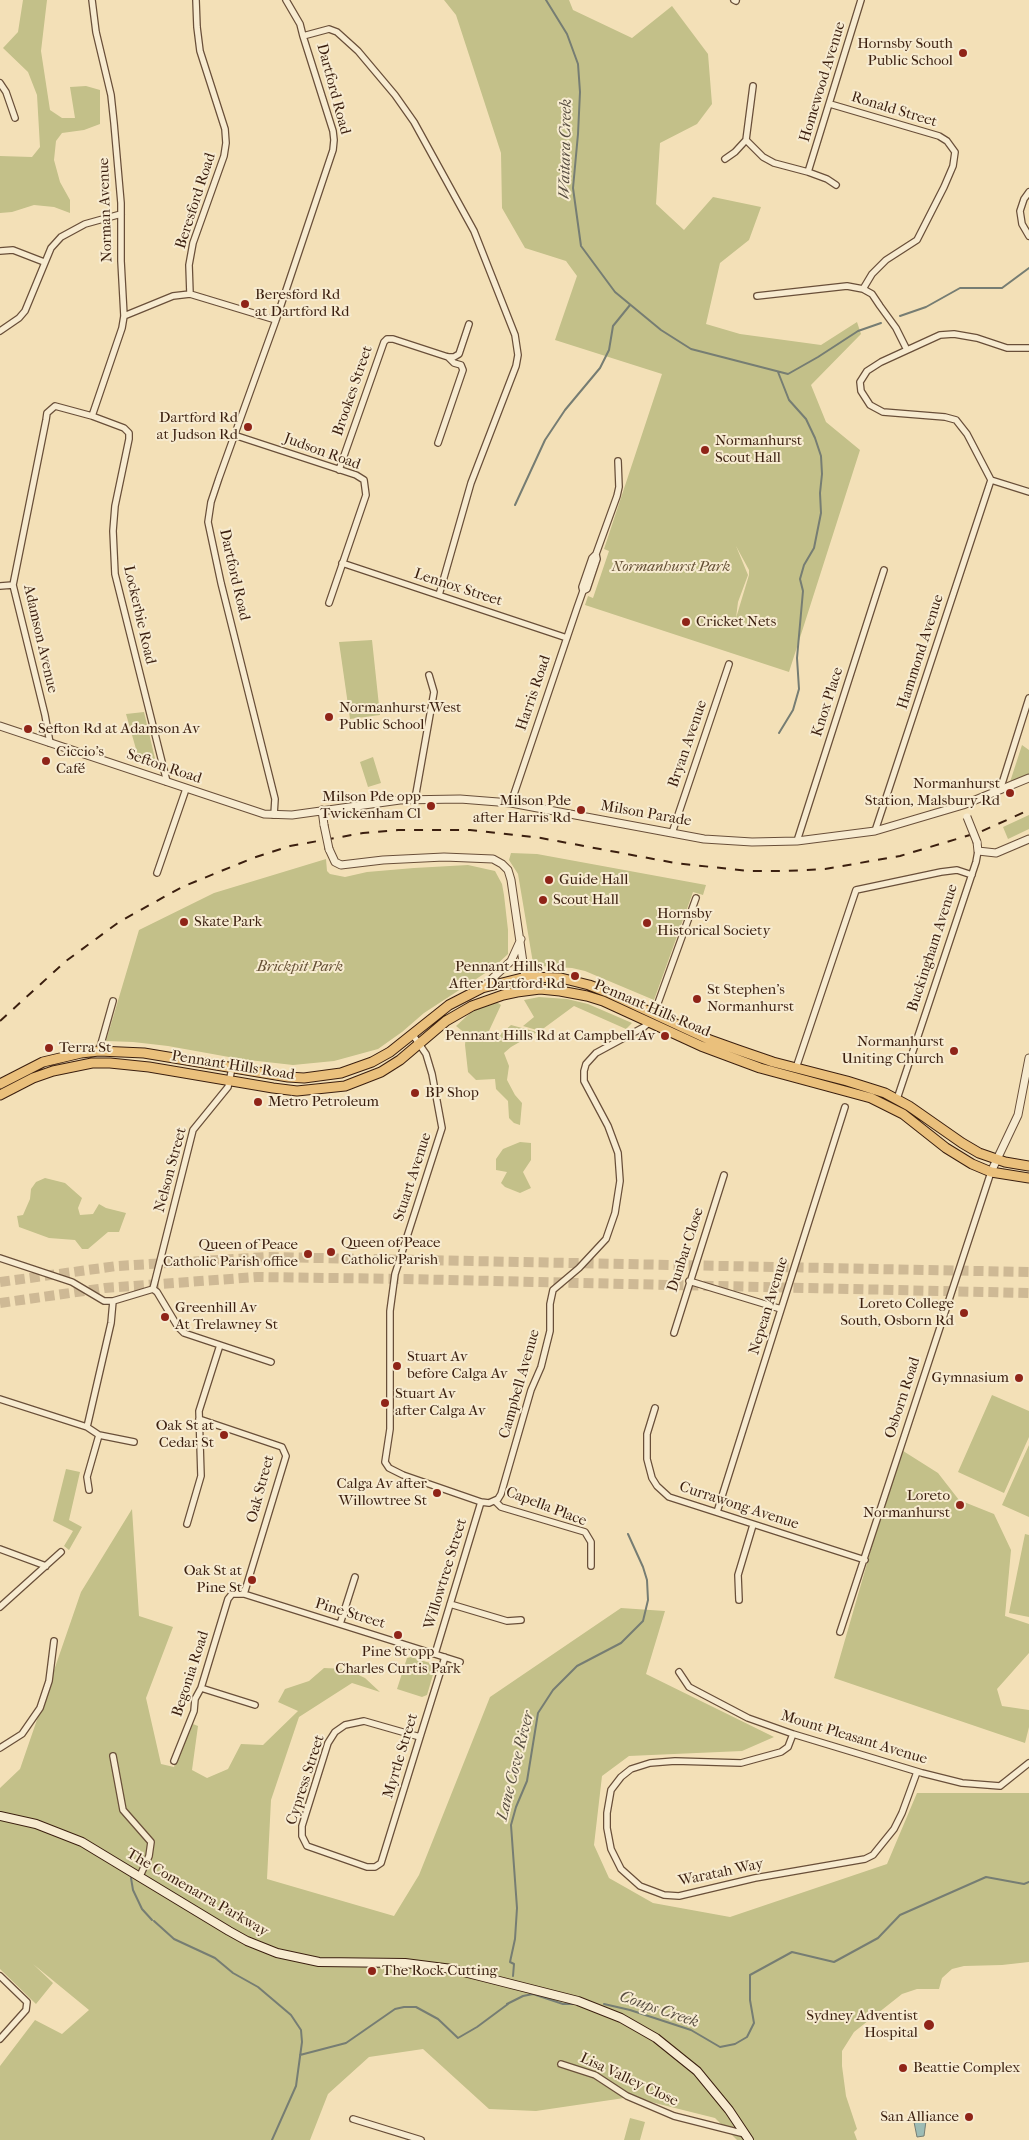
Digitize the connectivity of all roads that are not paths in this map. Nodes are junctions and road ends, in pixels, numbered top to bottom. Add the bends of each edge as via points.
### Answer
1 (92, 0) edge
2 (196, 0) edge
3 (286, 0) edge
4 (861, 0) edge
5 (304, 36) junction
6 (0, 83) edge
7 (753, 86) dead end
8 (830, 104) junction
9 (15, 118) dead end
10 (746, 140) junction
11 (725, 159) dead end
12 (808, 172) junction
13 (836, 185) dead end
14 (1029, 192) edge
15 (121, 214) junction
16 (1029, 236) edge
17 (0, 251) edge
18 (44, 262) junction
19 (863, 289) junction
20 (190, 294) junction
21 (757, 296) dead end
22 (124, 316) junction
23 (276, 320) junction
24 (469, 324) dead end
25 (0, 331) edge
26 (1029, 348) edge
27 (907, 350) junction
28 (448, 357) junction
29 (92, 416) junction
30 (234, 435) junction
31 (438, 443) dead end
32 (618, 460) dead end
33 (339, 470) junction
34 (991, 480) junction
35 (1029, 492) edge
36 (342, 563) junction
37 (884, 570) dead end
38 (14, 585) junction
39 (0, 586) edge
40 (439, 595) junction
41 (329, 603) dead end
42 (567, 638) junction
43 (728, 664) dead end
44 (429, 675) dead end
45 (1029, 698) edge
46 (0, 726) edge
47 (50, 743) junction
48 (1029, 778) edge
49 (167, 782) junction
50 (186, 789) junction
51 (1000, 790) junction
52 (415, 800) junction
53 (511, 803) junction
54 (963, 805) junction
55 (322, 810) junction
56 (274, 815) junction
57 (875, 831) junction
58 (672, 833) junction
59 (1029, 839) edge
60 (797, 841) junction
61 (978, 850) junction
62 (157, 873) dead end
63 (972, 875) junction
64 (696, 898) dead end
65 (521, 939) junction
66 (526, 977) junction
67 (482, 988) junction
68 (527, 990) junction
69 (114, 1001) dead end
70 (652, 1018) junction
71 (413, 1036) junction
72 (420, 1045) junction
73 (99, 1051) junction
74 (1029, 1058) edge
75 (232, 1068) junction
76 (796, 1068) junction
77 (229, 1081) junction
78 (0, 1084) edge
79 (0, 1096) edge
80 (897, 1099) junction
81 (844, 1108) dead end
82 (998, 1159) junction
83 (1029, 1166) edge
84 (992, 1172) junction
85 (724, 1175) dead end
86 (1029, 1178) edge
87 (0, 1258) edge
88 (689, 1281) junction
89 (153, 1289) junction
90 (113, 1301) junction
91 (781, 1308) junction
92 (674, 1333) dead end
93 (220, 1345) junction
94 (271, 1362) dead end
95 (0, 1399) edge
96 (655, 1408) dead end
97 (199, 1419) junction
98 (87, 1427) junction
99 (99, 1435) junction
100 (134, 1442) dead end
101 (89, 1490) dead end
102 (496, 1501) junction
103 (481, 1502) junction
104 (717, 1512) junction
105 (187, 1524) dead end
106 (753, 1525) junction
107 (0, 1549) edge
108 (61, 1552) dead end
109 (865, 1560) junction
110 (46, 1566) junction
111 (591, 1566) dead end
112 (355, 1577) dead end
113 (232, 1594) joint
114 (244, 1594) junction
115 (739, 1600) dead end
116 (450, 1604) junction
117 (0, 1607) edge
118 (521, 1620) dead end
119 (340, 1624) junction
120 (840, 1632) dead end
121 (54, 1641) dead end
122 (435, 1654) junction
123 (445, 1657) junction
124 (460, 1662) dead end
125 (679, 1672) dead end
126 (201, 1688) junction
127 (255, 1705) dead end
128 (793, 1734) junction
129 (420, 1737) junction
130 (0, 1748) edge
131 (113, 1756) dead end
132 (174, 1761) dead end
133 (1029, 1764) edge
134 (917, 1772) junction
135 (0, 1816) edge
136 (381, 1863) joint
137 (140, 1876) junction
138 (0, 1976) edge
139 (0, 2039) edge
140 (561, 2064) dead end
141 (353, 2119) dead end
142 (747, 2137) edge
143 (420, 2140) edge

1 - 15 street, Norman Avenue via 111,95
2 - 20 street, Beresford Road via 200,51 225,129 226,143 193,243 189,265
3 - 5 street
4 - 8 street, Homewood Avenue
5 - 23 street, Dartford Road via 334,140
5 - 40 street, Dartford Road via 329,29 337,32 358,51 395,95 414,122 474,231 515,335 516,366 471,483
6 - 9 street
7 - 10 street
8 - 12 street, Homewood Avenue
8 - 19 street, Ronald Street via 947,141 955,152 953,166 917,240 886,260
10 - 11 street
10 - 12 street via 768,160
12 - 13 street
14 - 16 street via 1020,211 1022,224
15 - 18 street via 85,224 61,237
15 - 22 street, Norman Avenue
17 - 18 street via 13,250
18 - 25 street via 25,311
19 - 21 street via 847,286
19 - 27 street via 872,294
20 - 22 street via 173,296
20 - 23 street
22 - 29 street, Norman Avenue
23 - 30 street, Dartford Road
24 - 28 street via 459,354
26 - 27 street via 1007,348 954,334 940,335
27 - 34 street via 867,371 860,382 861,391 870,405 883,412 956,420
28 - 31 street via 464,370
28 - 33 street, Brookes Street via 394,339 384,342
29 - 38 street, Adamson Avenue via 59,406 54,406 47,413
29 - 49 street, Lockerbie Road via 129,433 115,506 115,574
30 - 33 street, Judson Road
30 - 56 street, Dartford Road via 211,502 208,526 275,799
32 - 42 street, Harris Road via 617,496 592,558
33 - 36 street, Judson Road via 364,480 367,488
34 - 35 street
34 - 57 street, Hammond Avenue
36 - 40 street, Lennox Street
36 - 41 street, Judson Road
37 - 60 street, Knox Place
38 - 39 street
38 - 47 street, Adamson Avenue
40 - 42 street, Lennox Street
42 - 53 street, Harris Road
43 - 58 street, Bryan Avenue
44 - 52 street via 434,692
45 - 51 street
46 - 47 street, Sefton Road
47 - 49 street, Sefton Road
48 - 51 street, Milson Parade
49 - 50 street, Sefton Road
50 - 56 street, Sefton Road
50 - 62 street
51 - 54 street, Milson Parade
52 - 53 street, Milson Parade
52 - 55 street, Milson Parade
53 - 58 street, Milson Parade
54 - 57 street, Milson Parade
54 - 61 street, Buckingham Avenue, bridge
55 - 56 street, Sefton Road
55 - 65 street, bridge via 332,858 341,865 415,858 493,859 508,870 512,880
57 - 60 street, Milson Parade
58 - 60 street, Milson Parade via 742,842
59 - 61 street via 996,853
61 - 63 street, Buckingham Avenue
63 - 76 street via 957,870 941,872 856,890
63 - 80 street, Buckingham Avenue
64 - 70 street
65 - 66 street
65 - 67 street via 511,960
66 - 67 highway, Pennant Hills Road
66 - 68 street
66 - 70 highway, Pennant Hills Road via 561,978 589,985
67 - 71 highway, Pennant Hills Road via 449,1005
68 - 70 highway, Pennant Hills Road via 587,996
68 - 72 highway, Pennant Hills Road via 502,994 472,1006 446,1021
69 - 73 street
70 - 76 highway, Pennant Hills Road
70 - 84 highway, Pennant Hills Road via 701,1046 760,1068 882,1102 958,1156
70 - 102 street, Campbell Avenue via 644,1027 596,1053 584,1071 584,1081 618,1153 620,1181 615,1213 606,1239 553,1290 550,1331 541,1367 531,1390 501,1494
71 - 72 street, Stuart Avenue
71 - 75 highway, Pennant Hills Road via 372,1062 341,1073 288,1077
72 - 77 highway, Pennant Hills Road via 382,1072 345,1086 297,1091
72 - 103 street, Stuart Avenue via 432,1074 442,1128 395,1274 390,1311 391,1407 385,1460 388,1468 403,1475
73 - 75 highway, Pennant Hills Road via 144,1053
73 - 78 highway, Pennant Hills Road via 43,1062
74 - 82 street via 1018,1115
75 - 77 street, Nelson Street
76 - 80 highway, Pennant Hills Road via 869,1087
77 - 79 highway, Pennant Hills Road via 124,1063 92,1064 32,1078
77 - 89 street, Nelson Street via 228,1087 192,1130
80 - 82 highway, Pennant Hills Road via 962,1144
81 - 91 street, Nepean Avenue
82 - 83 highway, Pennant Hills Road
82 - 84 street
84 - 86 highway, Pennant Hills Road
84 - 109 street, Osborn Road
85 - 88 street, Dunbar Close
87 - 90 street via 72,1282 104,1301
88 - 91 street
88 - 92 street, Dunbar Close
89 - 90 street
89 - 93 street via 181,1330
90 - 98 street
91 - 104 street, Nepean Avenue
93 - 94 street
93 - 97 street
95 - 98 street
96 - 104 street, Currawong Avenue via 646,1442 652,1478 669,1496
97 - 105 street via 201,1476
97 - 114 street, Oak Street via 282,1446 286,1456
98 - 99 street
99 - 100 street
99 - 101 street via 87,1477
102 - 103 street
102 - 111 street, Capella Place via 501,1507 585,1532 591,1542
103 - 116 street, Willowtree Street
104 - 106 street, Currawong Avenue
106 - 109 street, Currawong Avenue
106 - 115 street via 738,1575
107 - 110 street
108 - 110 street
109 - 120 street, Osborn Road
110 - 117 street
112 - 119 street
113 - 114 street, Pine Street
113 - 126 street, Begonia Road
114 - 119 street, Pine Street
116 - 118 street via 507,1621
116 - 122 street, Willowtree Street
119 - 122 street, Pine Street
121 - 130 street via 49,1681 40,1708 22,1734
122 - 123 street, Pine Street
123 - 124 street, Pine Street
123 - 129 street, Myrtle Street
125 - 128 street, Mount Pleasant Avenue via 689,1687 748,1718
126 - 127 street
126 - 132 street, Begonia Road
128 - 134 street, Mount Pleasant Avenue
128 - 134 street, Waratah Way via 782,1752 758,1758 731,1764 650,1763 621,1776 611,1790 607,1813 611,1849 621,1869 640,1886 664,1895 679,1896 755,1878 865,1859 873,1855 894,1829
129 - 136 street, Myrtle Street
129 - 136 street, Cypress Street via 364,1721 340,1728 328,1743 302,1826 304,1841 312,1850 368,1867
131 - 137 street via 123,1810 151,1842
133 - 134 street, Mount Pleasant Avenue via 1000,1786 962,1783
135 - 137 main road, The Comenarra Parkway via 60,1832
137 - 142 main road, The Comenarra Parkway via 247,1941 291,1957 319,1962 405,1963 452,1969 578,2002 621,2018 656,2038 697,2071
138 - 139 street via 28,2002 26,2010
140 - 142 street, Lisa Valley Close via 595,2075 627,2096 674,2116
141 - 143 street

